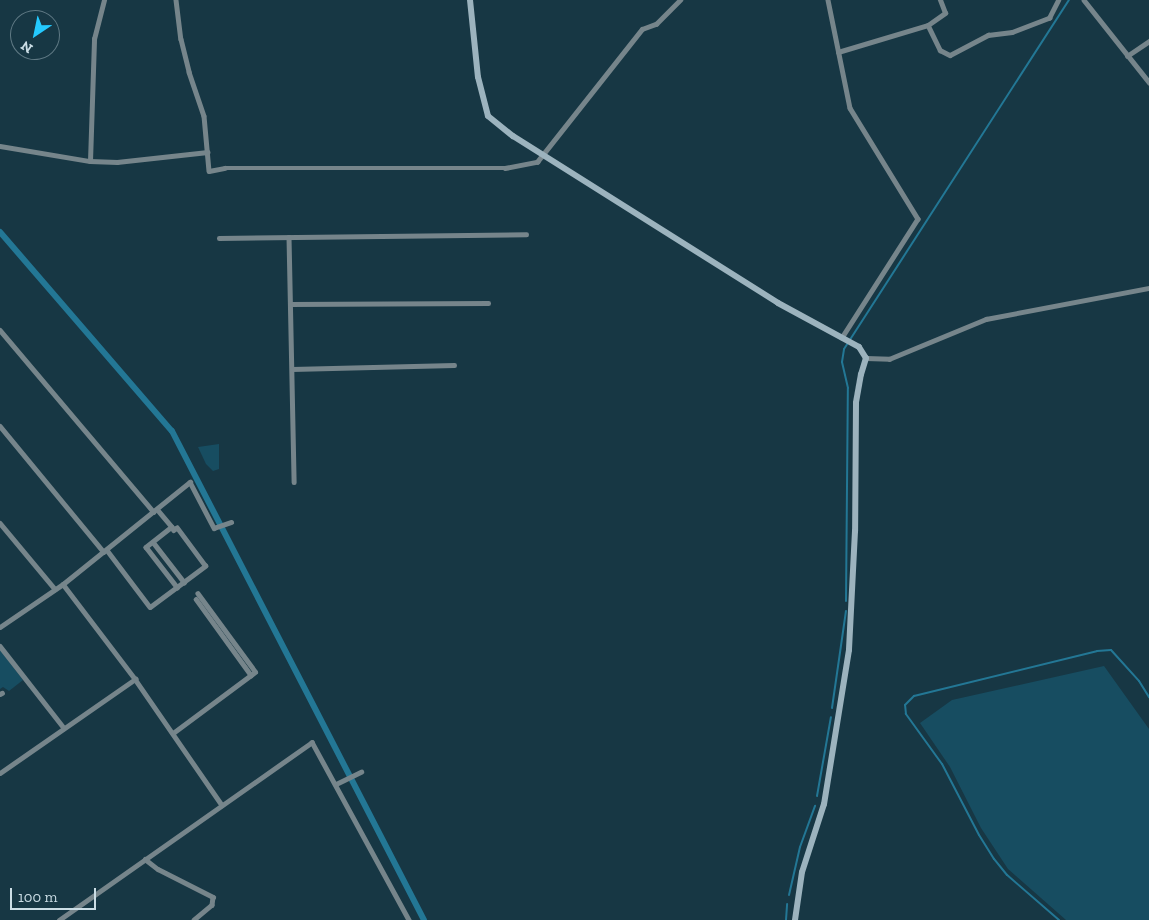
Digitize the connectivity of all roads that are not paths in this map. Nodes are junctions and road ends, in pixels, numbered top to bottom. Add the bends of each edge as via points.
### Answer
1 (104, 0) edge
2 (176, 0) edge
3 (470, 0) edge
4 (680, 0) edge
5 (828, 0) edge
6 (940, 0) edge
7 (1058, 0) edge
8 (1084, 0) edge
9 (928, 26) junction
10 (1149, 40) edge
11 (838, 52) junction
12 (1127, 56) junction
13 (1149, 82) edge
14 (0, 146) edge
15 (207, 152) junction
16 (545, 154) junction
17 (90, 161) junction
18 (526, 234) dead end
19 (289, 237) junction
20 (219, 238) dead end
21 (1149, 288) edge
22 (488, 303) dead end
23 (290, 304) junction
24 (0, 330) edge
25 (846, 340) junction
26 (866, 358) junction
27 (454, 366) dead end
28 (292, 369) junction
29 (0, 426) edge
30 (294, 482) dead end
31 (156, 511) junction
32 (231, 522) dead end
33 (0, 523) edge
34 (172, 527) junction
35 (153, 542) junction
36 (106, 551) junction
37 (184, 582) junction
38 (63, 584) junction
39 (176, 587) junction
40 (55, 589) junction
41 (197, 597) dead end
42 (0, 627) edge
43 (0, 646) edge
44 (136, 679) junction
45 (64, 728) junction
46 (173, 733) junction
47 (361, 772) dead end
48 (0, 773) edge
49 (336, 784) junction
50 (222, 805) junction
51 (145, 859) junction
52 (59, 920) edge
53 (194, 920) edge
54 (409, 920) edge
55 (795, 920) edge

1 - 17 street via 94,40
2 - 15 street via 189,72 204,116
3 - 16 street via 478,78 488,116 513,136
4 - 16 street via 656,24 642,29
5 - 11 street
6 - 9 street via 945,13
7 - 9 street via 1049,18 1012,32 988,35 950,55 940,50
8 - 12 street
9 - 11 street
10 - 12 street
11 - 25 street via 850,108 918,219
12 - 13 street
14 - 17 street
15 - 16 street via 209,171 225,168 505,168 537,162
15 - 17 street via 117,162
16 - 25 street via 778,303
18 - 19 street
19 - 20 street
19 - 23 street
21 - 26 street via 986,319 889,359
22 - 23 street
23 - 28 street
24 - 31 street
25 - 26 street via 859,347
26 - 55 street via 856,403 855,531 849,650 824,804 802,872
27 - 28 street
28 - 30 street
29 - 36 street
31 - 32 street via 190,482 214,528
31 - 34 street
31 - 36 street
33 - 40 street
34 - 35 street
34 - 37 street via 174,530 177,528 205,566
35 - 37 street
35 - 39 street via 146,547
36 - 38 street
36 - 39 street via 150,607
37 - 39 street
38 - 40 street
38 - 44 street
40 - 42 street
41 - 46 street via 255,672
43 - 45 street
44 - 45 street
44 - 46 street
45 - 48 street
46 - 50 street
47 - 49 street
49 - 50 street via 312,742
49 - 54 street
50 - 51 street
51 - 52 street
51 - 53 street via 213,897 212,905

